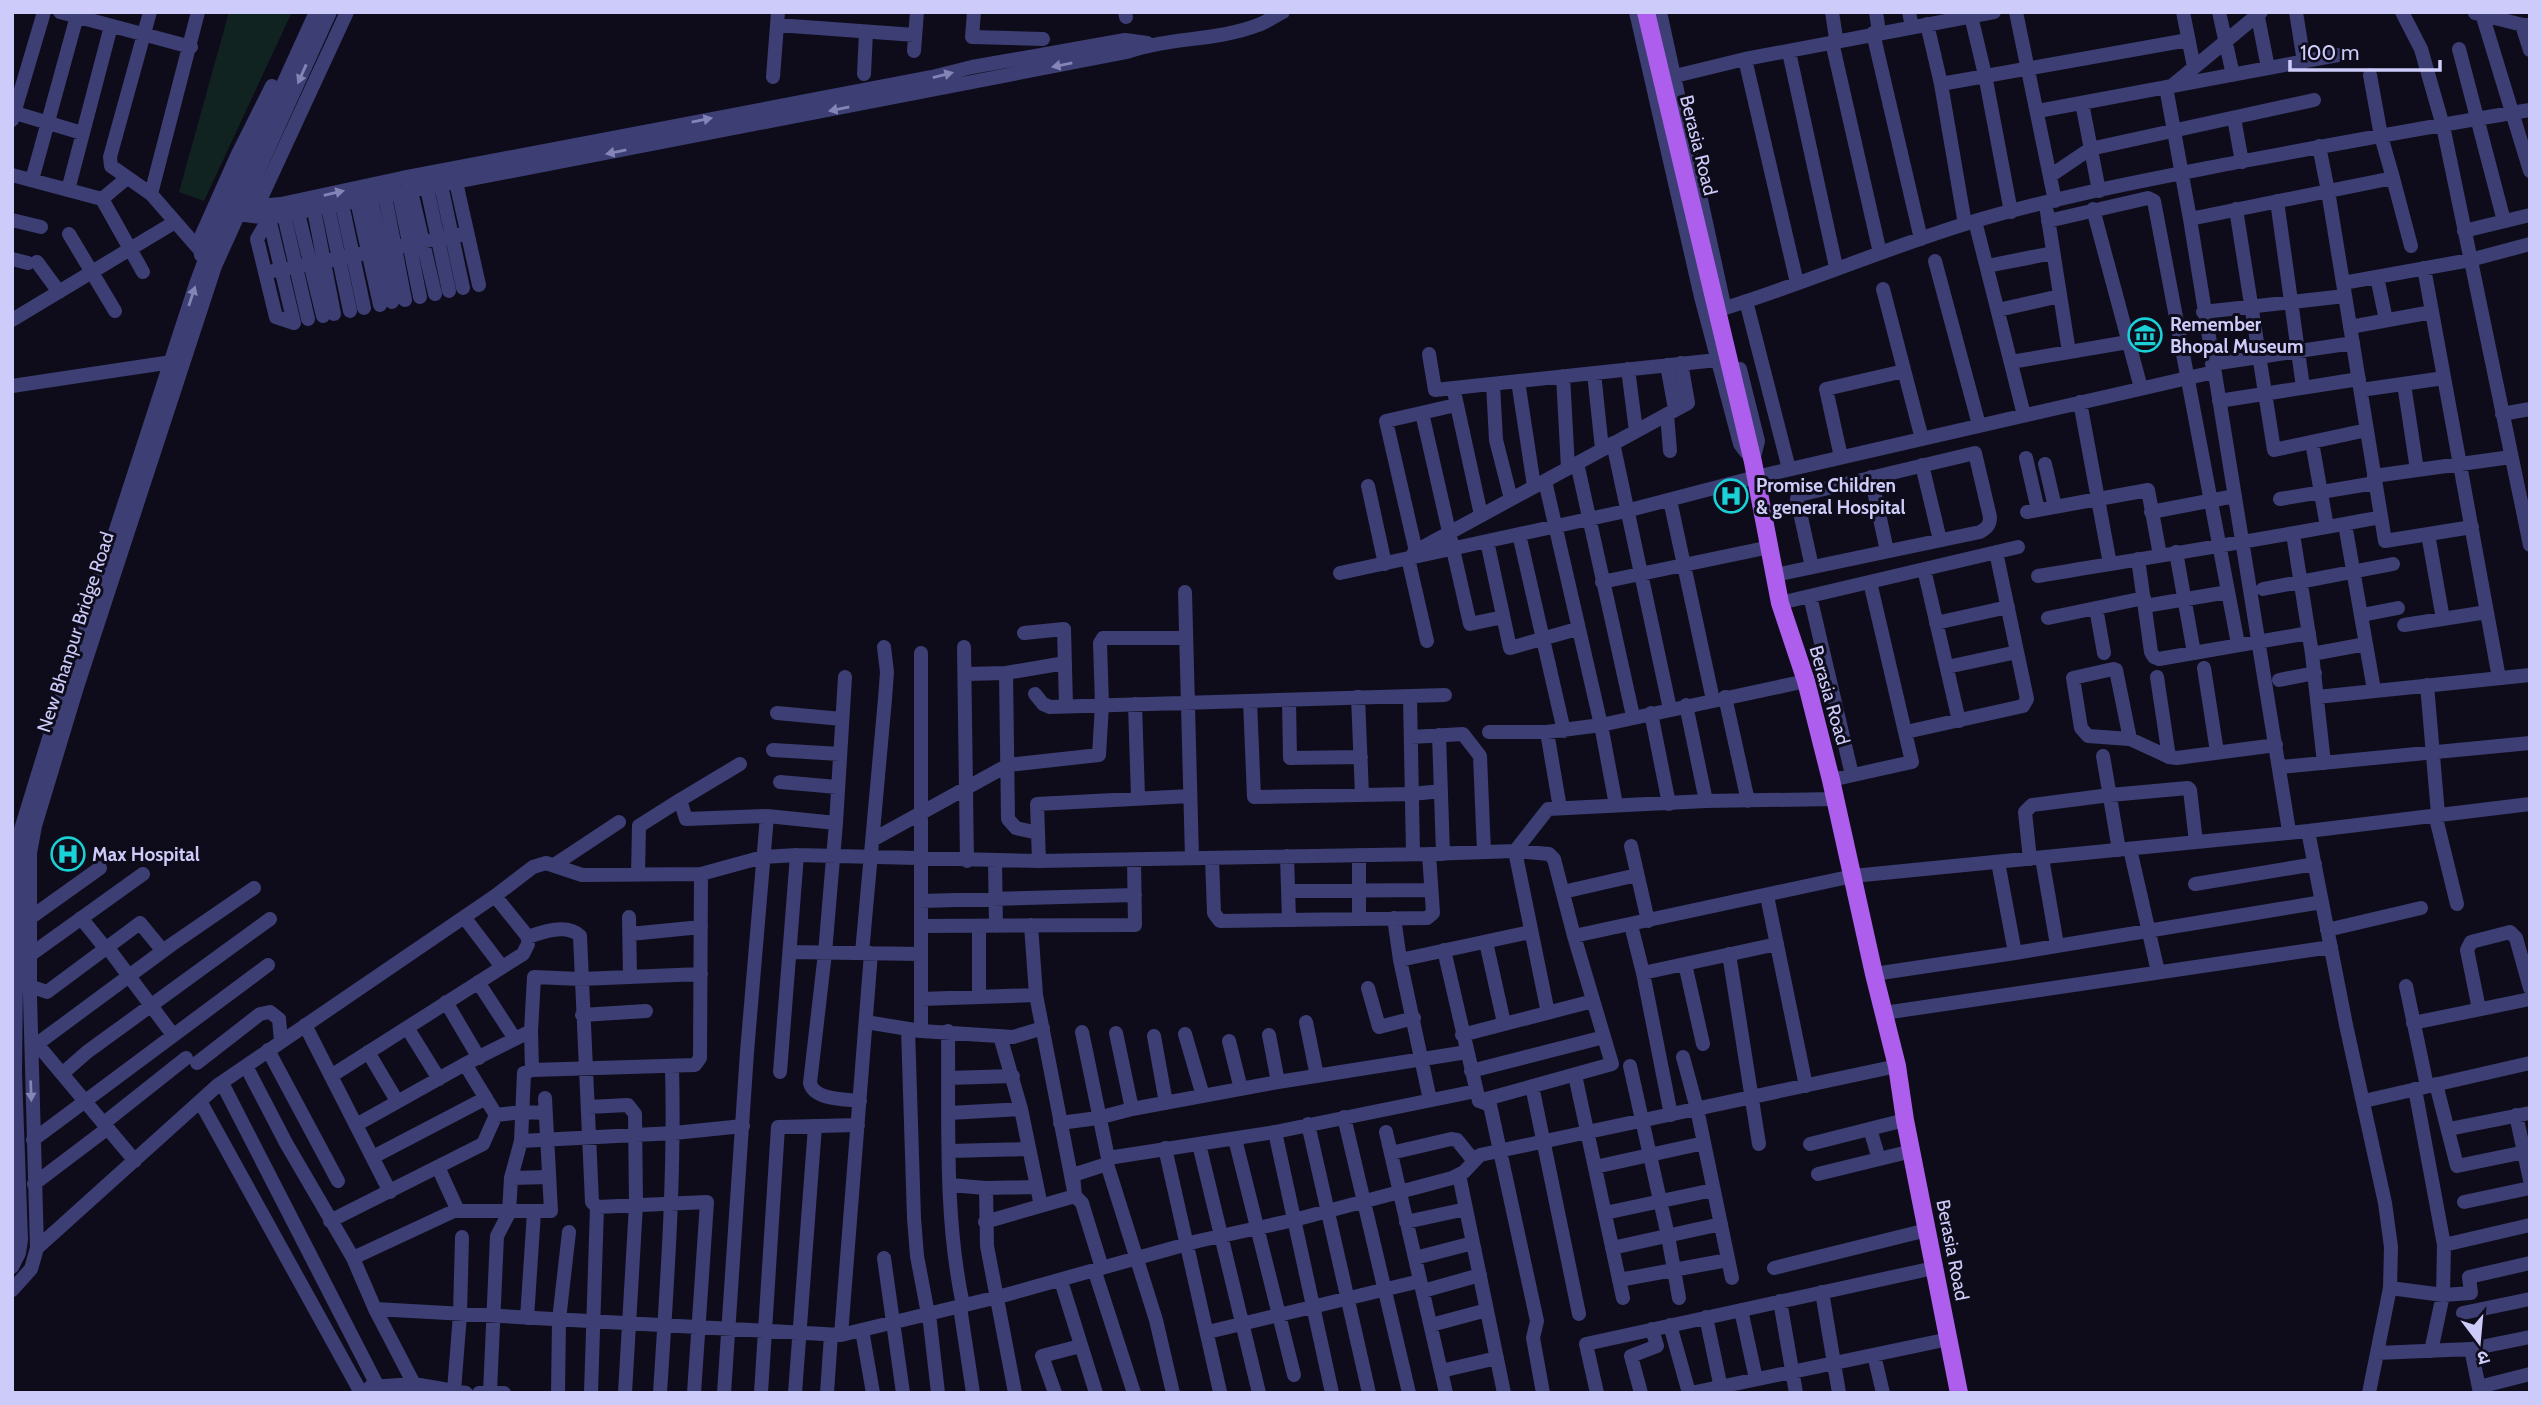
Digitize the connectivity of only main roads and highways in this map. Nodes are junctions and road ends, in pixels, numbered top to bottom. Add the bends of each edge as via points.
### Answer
1 (1646, 12) edge
2 (1959, 1393) edge

1 - 2 main road, Berasia Road via 1747,437 1780,603 1831,779 1897,1066

